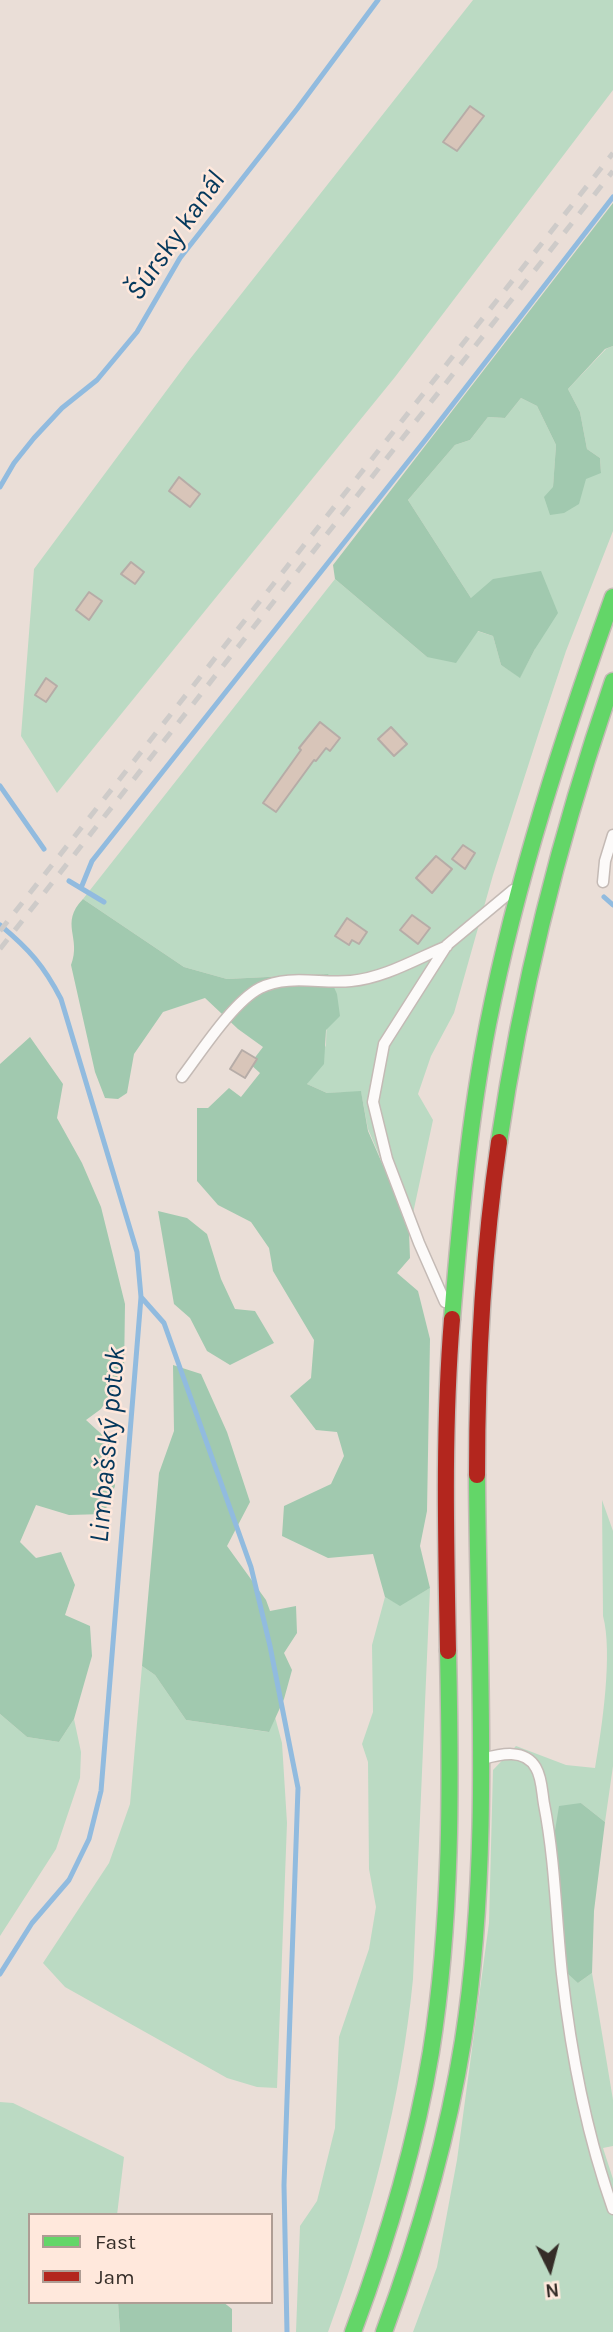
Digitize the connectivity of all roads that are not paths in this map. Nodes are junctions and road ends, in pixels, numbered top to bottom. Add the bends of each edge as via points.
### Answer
1 (613, 597) edge
2 (613, 681) edge
3 (613, 835) edge
4 (603, 882) dead end
5 (521, 883) junction
6 (447, 946) junction
7 (182, 1077) dead end
8 (452, 1317) junction
9 (479, 1760) junction
10 (613, 2210) edge
11 (353, 2332) edge
12 (384, 2332) edge

1 - 5 main road via 581,684
2 - 9 main road via 549,890 519,1016 497,1152 478,1393
3 - 4 lane
5 - 6 lane
5 - 8 main road via 491,1006
6 - 7 lane via 384,973 351,981 293,980 260,988 231,1012
6 - 8 lane via 384,1044 373,1102 387,1159
8 - 11 main road via 447,1394 449,1854 442,1961 413,2140 392,2219
9 - 10 lane via 520,1755 536,1768 540,1779 577,2078
9 - 12 main road via 474,1943 458,2068 424,2217

